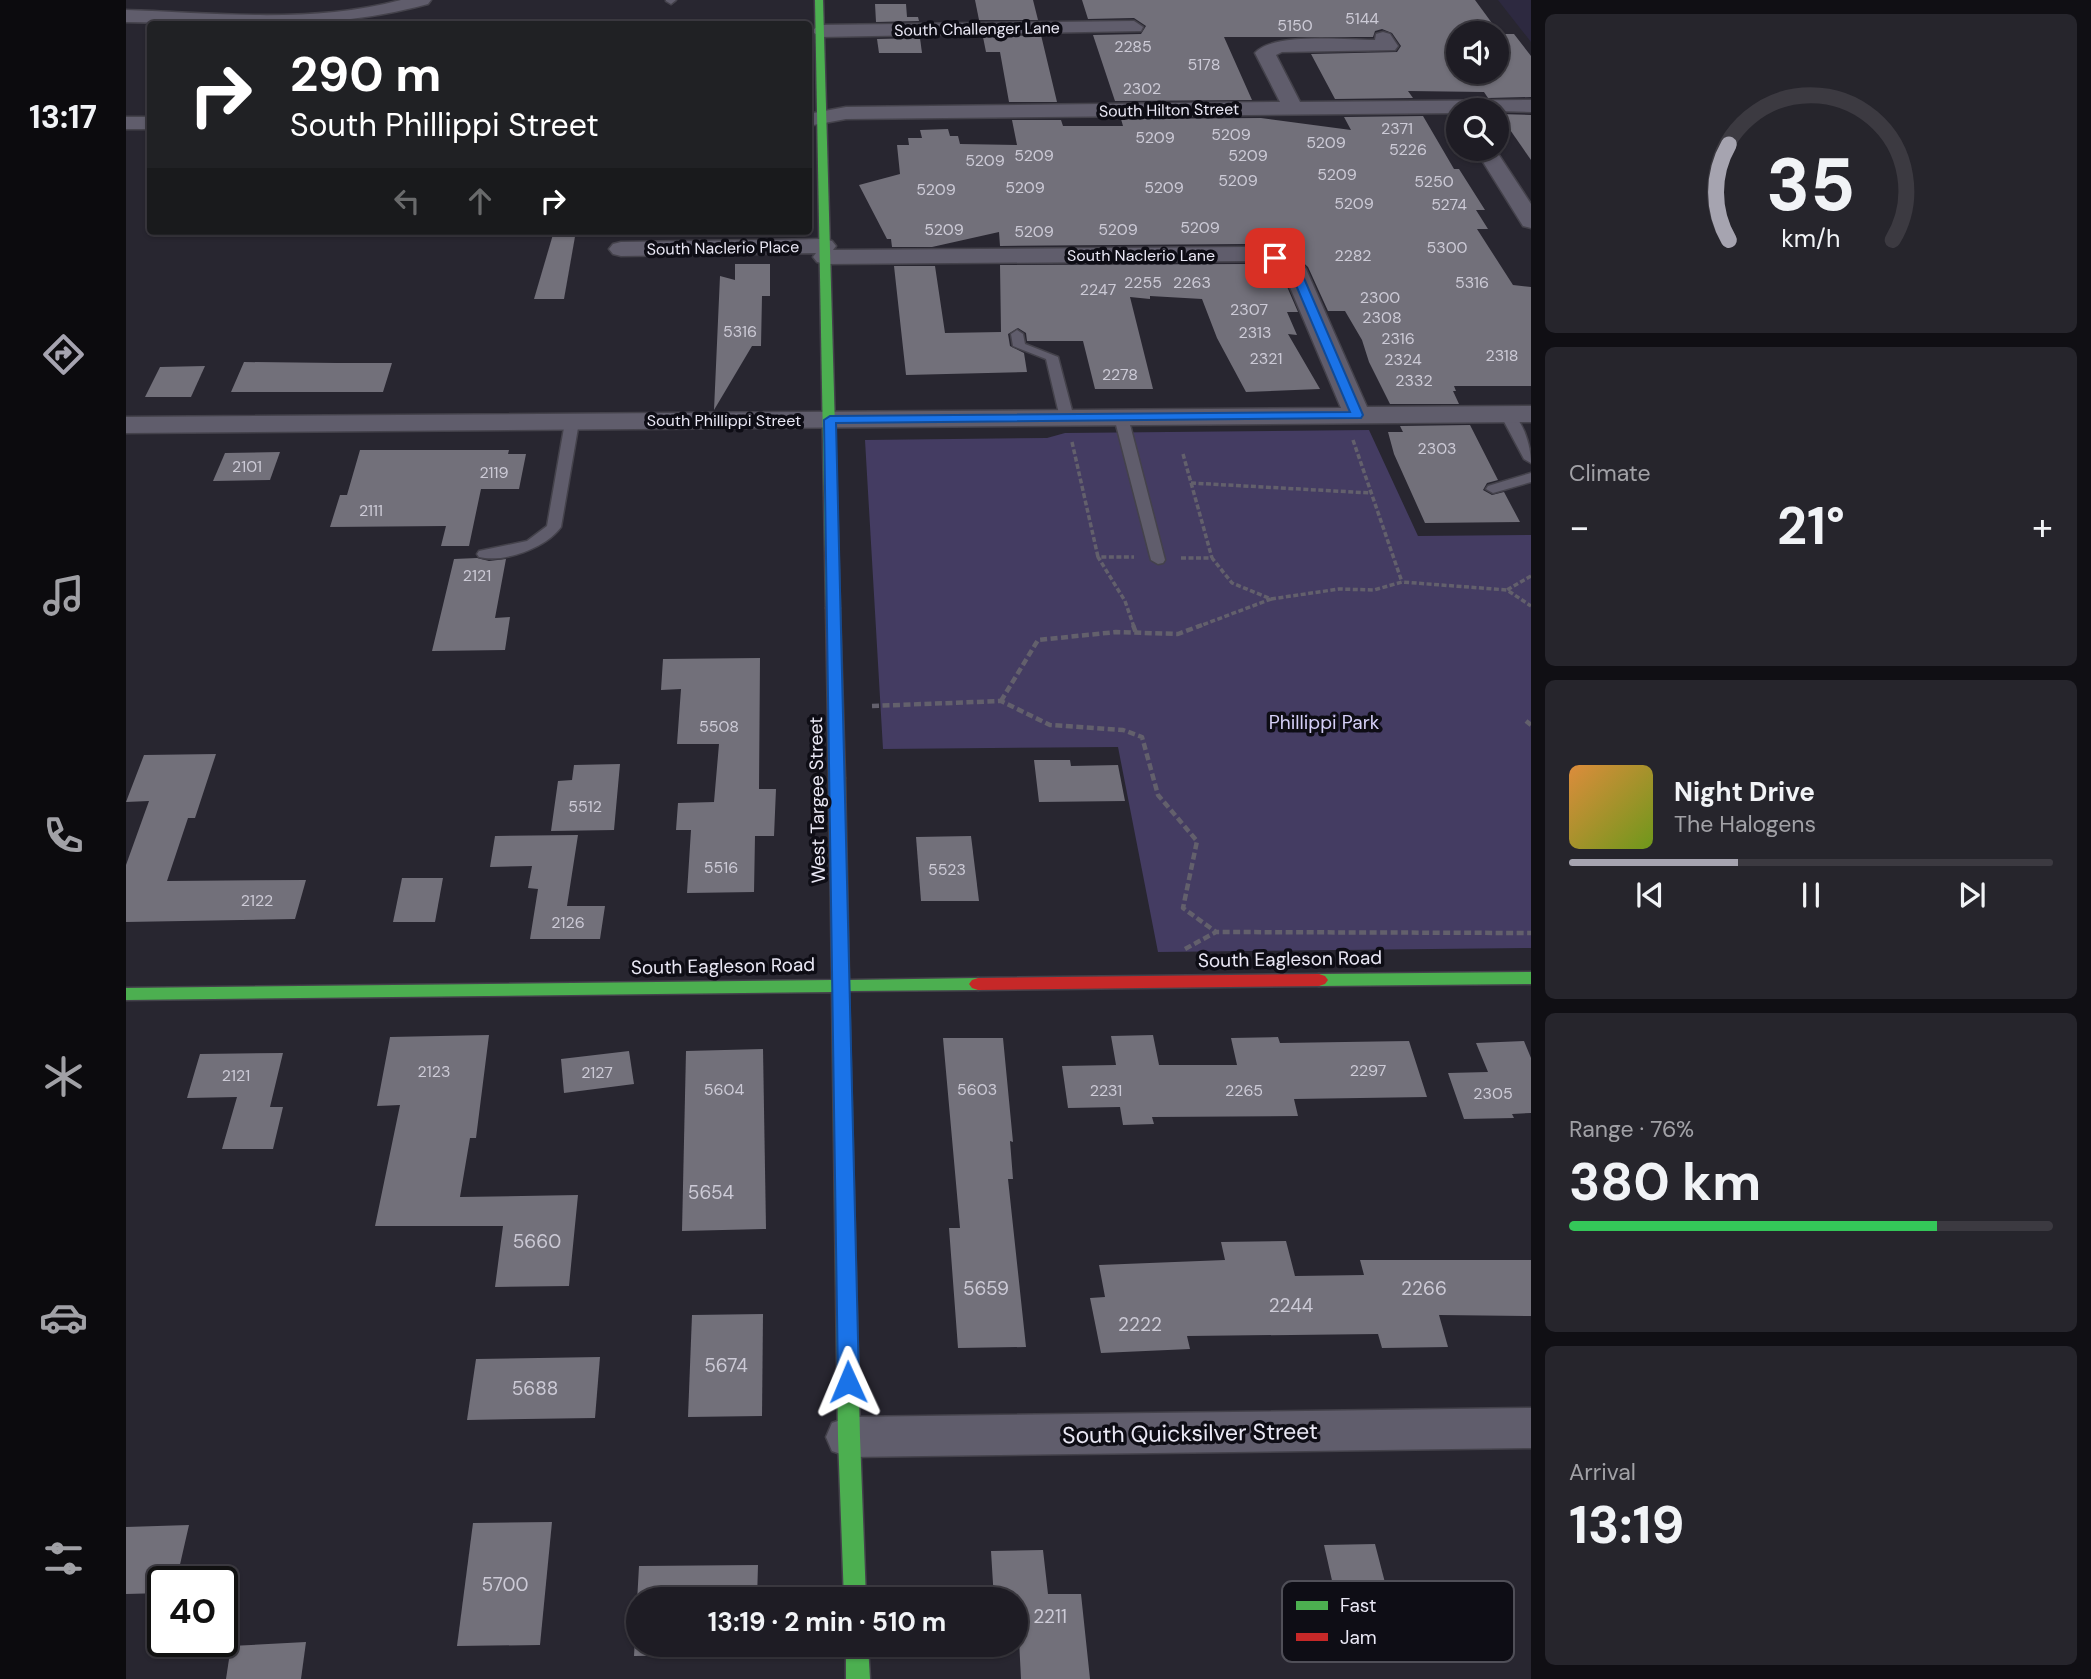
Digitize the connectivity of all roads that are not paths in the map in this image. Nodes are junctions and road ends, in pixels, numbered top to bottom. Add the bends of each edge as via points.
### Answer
1 (422, 0) edge
2 (819, 0) edge
3 (126, 16) edge
4 (1133, 27) dead end
5 (820, 31) junction
6 (1383, 38) dead end
7 (1531, 106) edge
8 (1509, 107) edge
9 (1293, 108) junction
10 (1446, 109) edge
11 (815, 119) edge
12 (126, 123) edge
13 (147, 123) edge
14 (1493, 161) edge
15 (1531, 221) edge
16 (621, 249) dead end
17 (825, 252) junction
18 (1017, 334) dead end
19 (1519, 414) edge
20 (1351, 415) junction
21 (1121, 417) junction
22 (1067, 418) junction
23 (830, 420) junction
24 (572, 422) junction
25 (126, 425) edge
26 (1531, 459) edge
27 (1531, 477) edge
28 (1493, 489) dead end
29 (484, 554) dead end
30 (1157, 559) road end
31 (1531, 978) edge
32 (842, 985) junction
33 (126, 994) edge
34 (1531, 1428) edge
35 (849, 1437) junction
36 (855, 1587) edge
37 (857, 1657) edge
38 (858, 1679) edge

1 - 3 street via 316,20
2 - 5 street, West Targee Street
4 - 5 street, South Challenger Lane
5 - 11 street, West Targee Street
6 - 9 street via 1388,46 1279,46 1265,52
7 - 8 street, South Hilton Street
9 - 10 street, South Hilton Street
9 - 11 street, South Hilton Street via 845,113
11 - 17 street, West Targee Street
12 - 13 street
14 - 15 street
16 - 17 street, South Naclerio Place
17 - 20 street, South Naclerio Lane via 1246,254 1275,258 1294,269
17 - 23 street, West Targee Street
18 - 22 lane via 1019,346 1052,357
19 - 20 street, South Phillippi Street
19 - 26 lane
20 - 21 street, South Phillippi Street
21 - 22 street, South Phillippi Street
21 - 30 lane
22 - 23 street, South Phillippi Street
23 - 24 street, South Phillippi Street
23 - 32 street, West Targee Street
24 - 25 street, South Phillippi Street
24 - 29 lane via 554,527 547,538
27 - 28 lane
31 - 32 street, South Eagleson Road
32 - 33 street, South Eagleson Road
32 - 35 street, West Targee Street
34 - 35 street, South Quicksilver Street
35 - 36 street, West Targee Street
37 - 38 street

